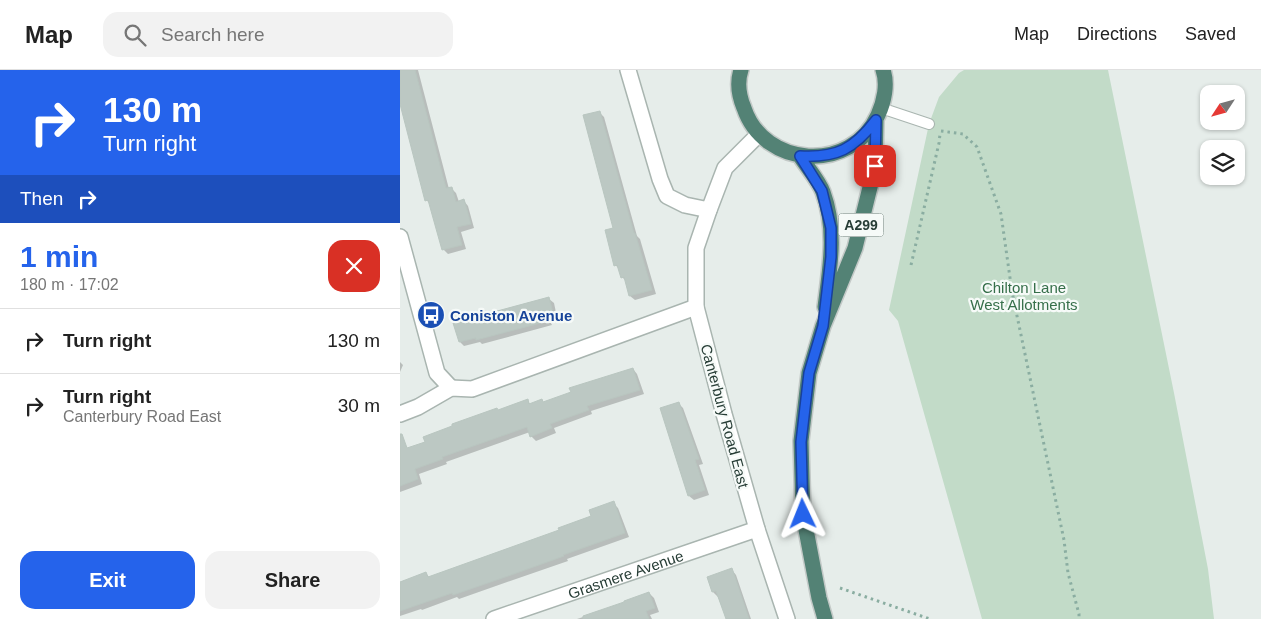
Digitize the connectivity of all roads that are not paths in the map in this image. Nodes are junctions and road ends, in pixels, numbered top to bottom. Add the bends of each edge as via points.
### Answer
1 (628, 70) edge
2 (741, 70) edge
3 (886, 71) edge
4 (879, 114) junction
5 (929, 124) road end
6 (759, 134) junction
7 (800, 156) junction
8 (709, 210) junction
9 (400, 237) edge
10 (696, 307) junction
11 (823, 326) junction
12 (451, 388) junction
13 (400, 414) edge
14 (757, 529) junction
15 (494, 619) edge
16 (788, 619) edge
17 (825, 619) edge

1 - 8 street via 667,196 685,205
2 - 6 highway via 740,97 747,117
3 - 4 highway
4 - 5 lane
4 - 7 highway via 866,134 852,146 835,154
4 - 11 highway, A299 via 875,166 855,248
6 - 7 highway via 778,149
6 - 8 street, Canterbury Road East via 725,168
7 - 11 highway, A299 via 822,191 831,228
8 - 10 street, Canterbury Road East via 696,248
9 - 12 street via 437,373
10 - 12 street via 472,389
10 - 14 street, Canterbury Road East
11 - 17 highway, A299 via 809,373 801,442 803,514
12 - 13 street
14 - 15 street, Grasmere Avenue
14 - 16 street, Canterbury Road East

